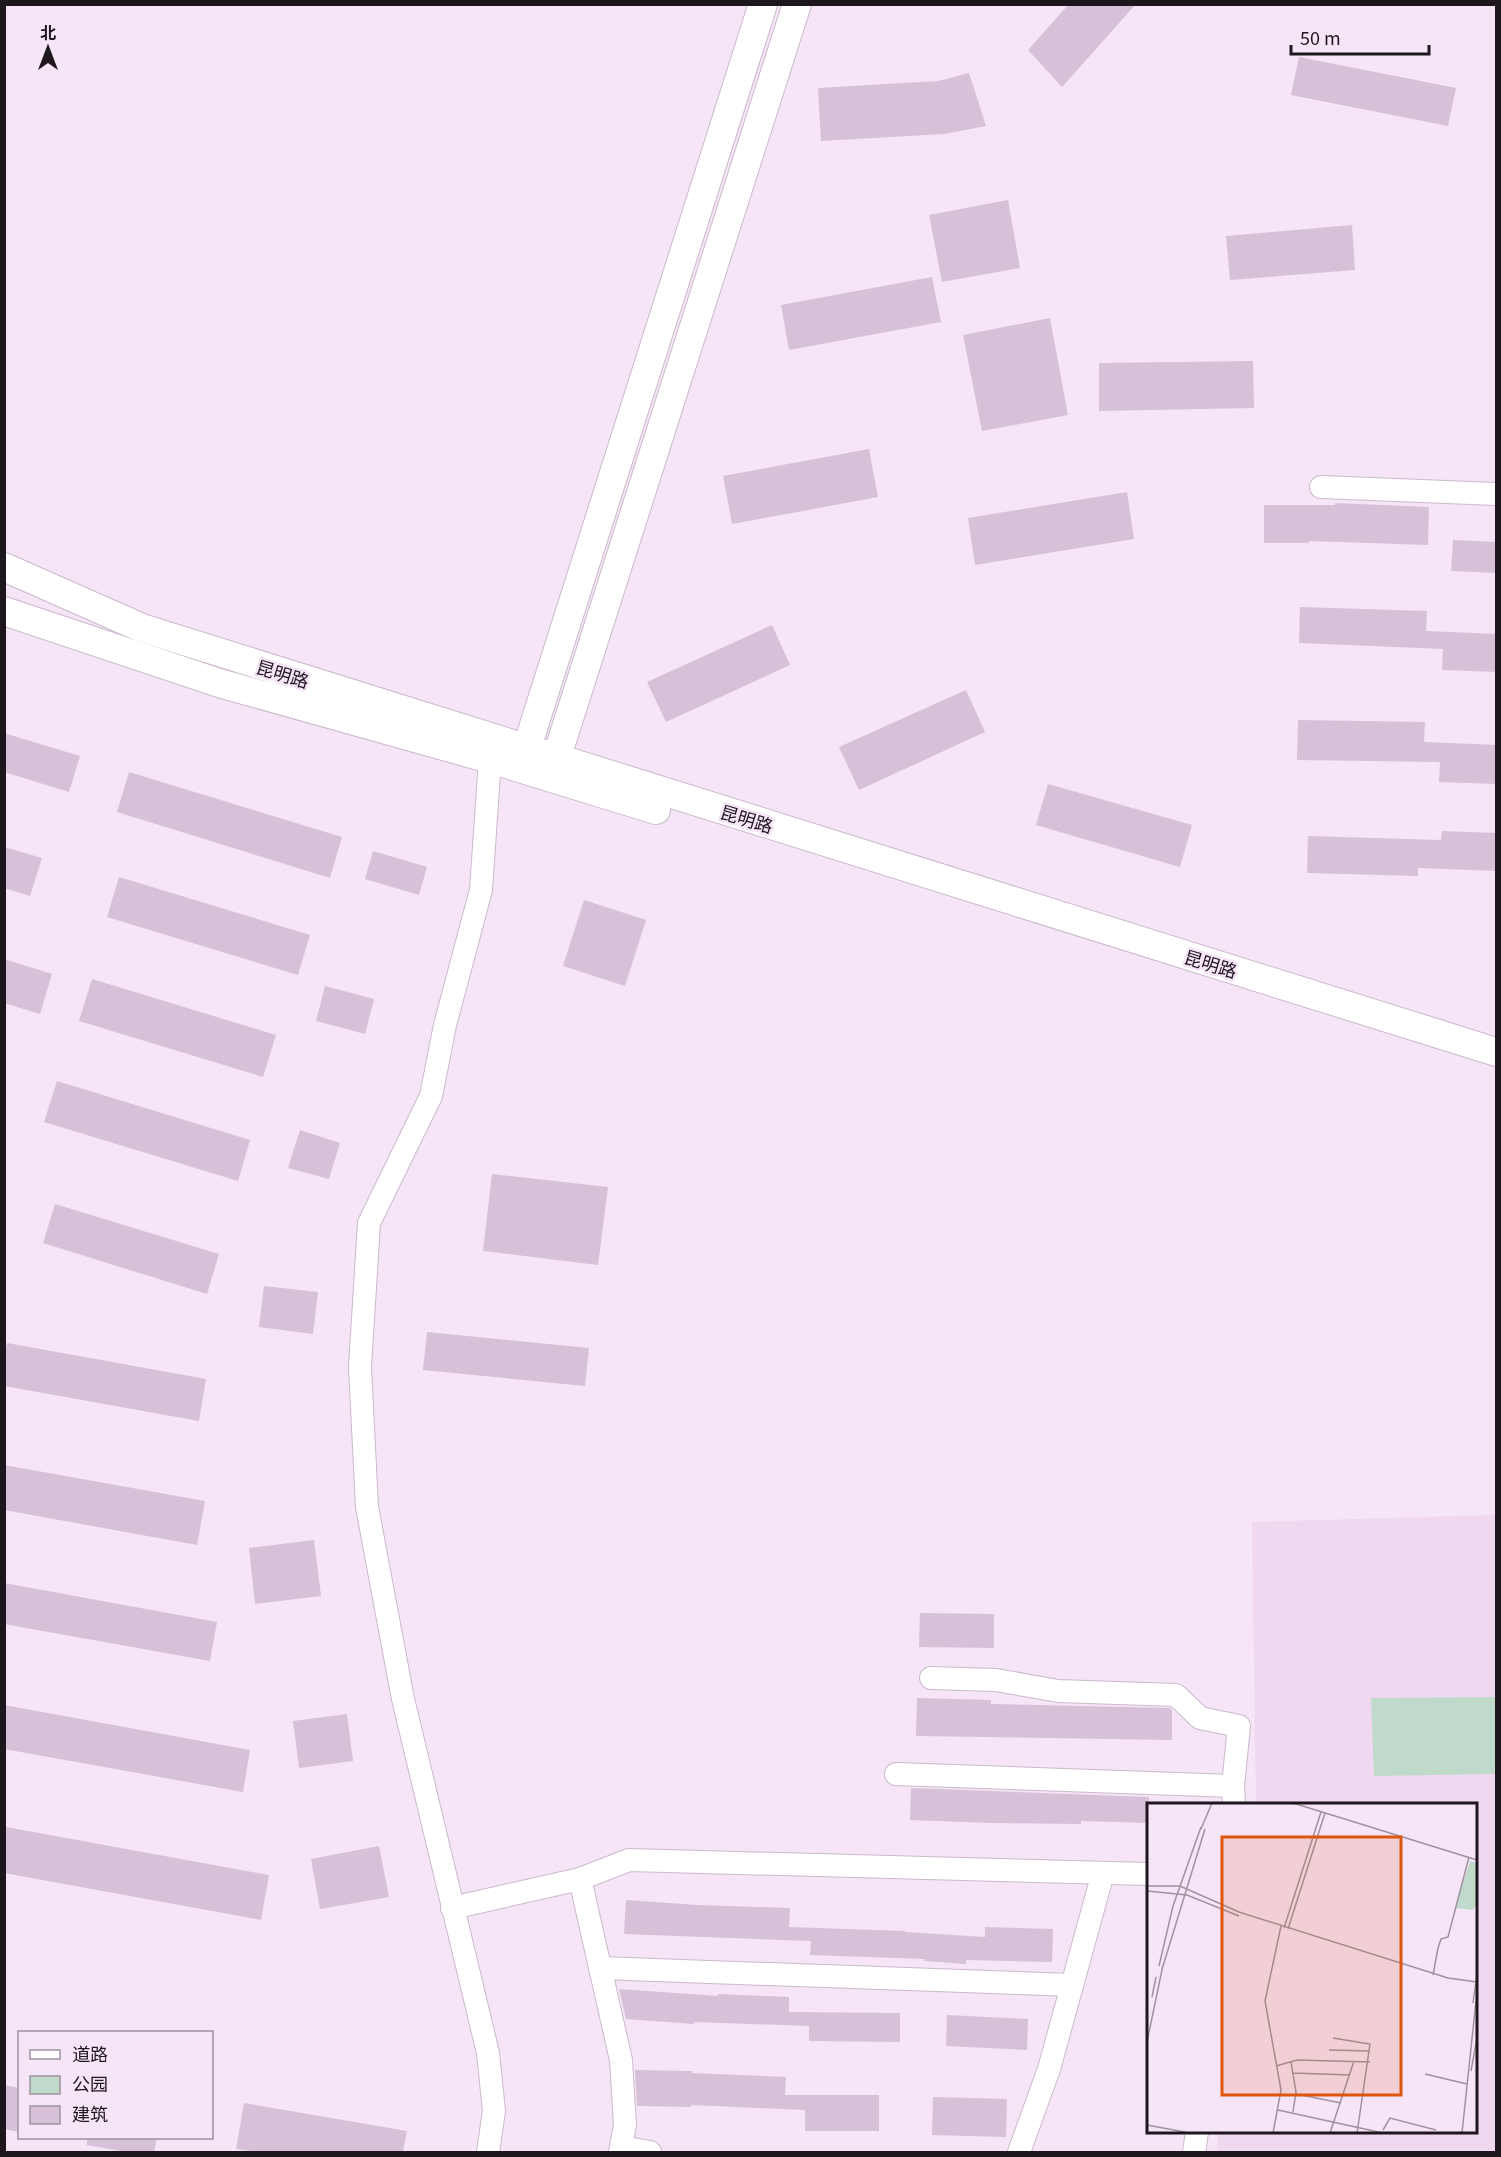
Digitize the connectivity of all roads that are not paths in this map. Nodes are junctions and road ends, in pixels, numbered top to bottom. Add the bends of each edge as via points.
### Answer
1 (763, 4) edge
2 (797, 4) edge
3 (1321, 487) dead end
4 (1497, 494) edge
5 (4, 567) edge
6 (4, 611) edge
7 (494, 750) junction
8 (523, 759) junction
9 (553, 768) junction
10 (1497, 1052) edge
11 (1497, 1070) edge
12 (931, 1678) dead end
13 (896, 1774) dead end
14 (1233, 1795) edge
15 (1103, 1873) junction
16 (1147, 1874) edge
17 (580, 1879) junction
18 (452, 1908) junction
19 (600, 1968) junction
20 (1072, 1985) junction
21 (1197, 2133) edge
22 (621, 2150) edge
23 (488, 2152) edge
24 (650, 2152) edge
25 (1019, 2152) edge
26 (1194, 2152) edge

1 - 8 main road
2 - 9 main road
3 - 4 street
5 - 7 main road, 昆明路 via 142,628
6 - 7 main road, 昆明路 via 219,682
7 - 8 main road, 昆明路
7 - 18 street via 481,890 430,1096 369,1223 360,1366 367,1507 403,1699
8 - 9 main road, 昆明路
9 - 10 main road, 昆明路
9 - 11 main road, 昆明路
12 - 14 street via 996,1680 1058,1691 1176,1695 1200,1718 1239,1726
13 - 14 street
15 - 16 street
15 - 17 street via 629,1860
15 - 20 street
17 - 18 street
17 - 19 street
18 - 23 street via 488,2053 494,2111
19 - 20 street
19 - 22 street via 621,2060 625,2125
20 - 25 street via 1049,2069
21 - 26 street
22 - 24 street

